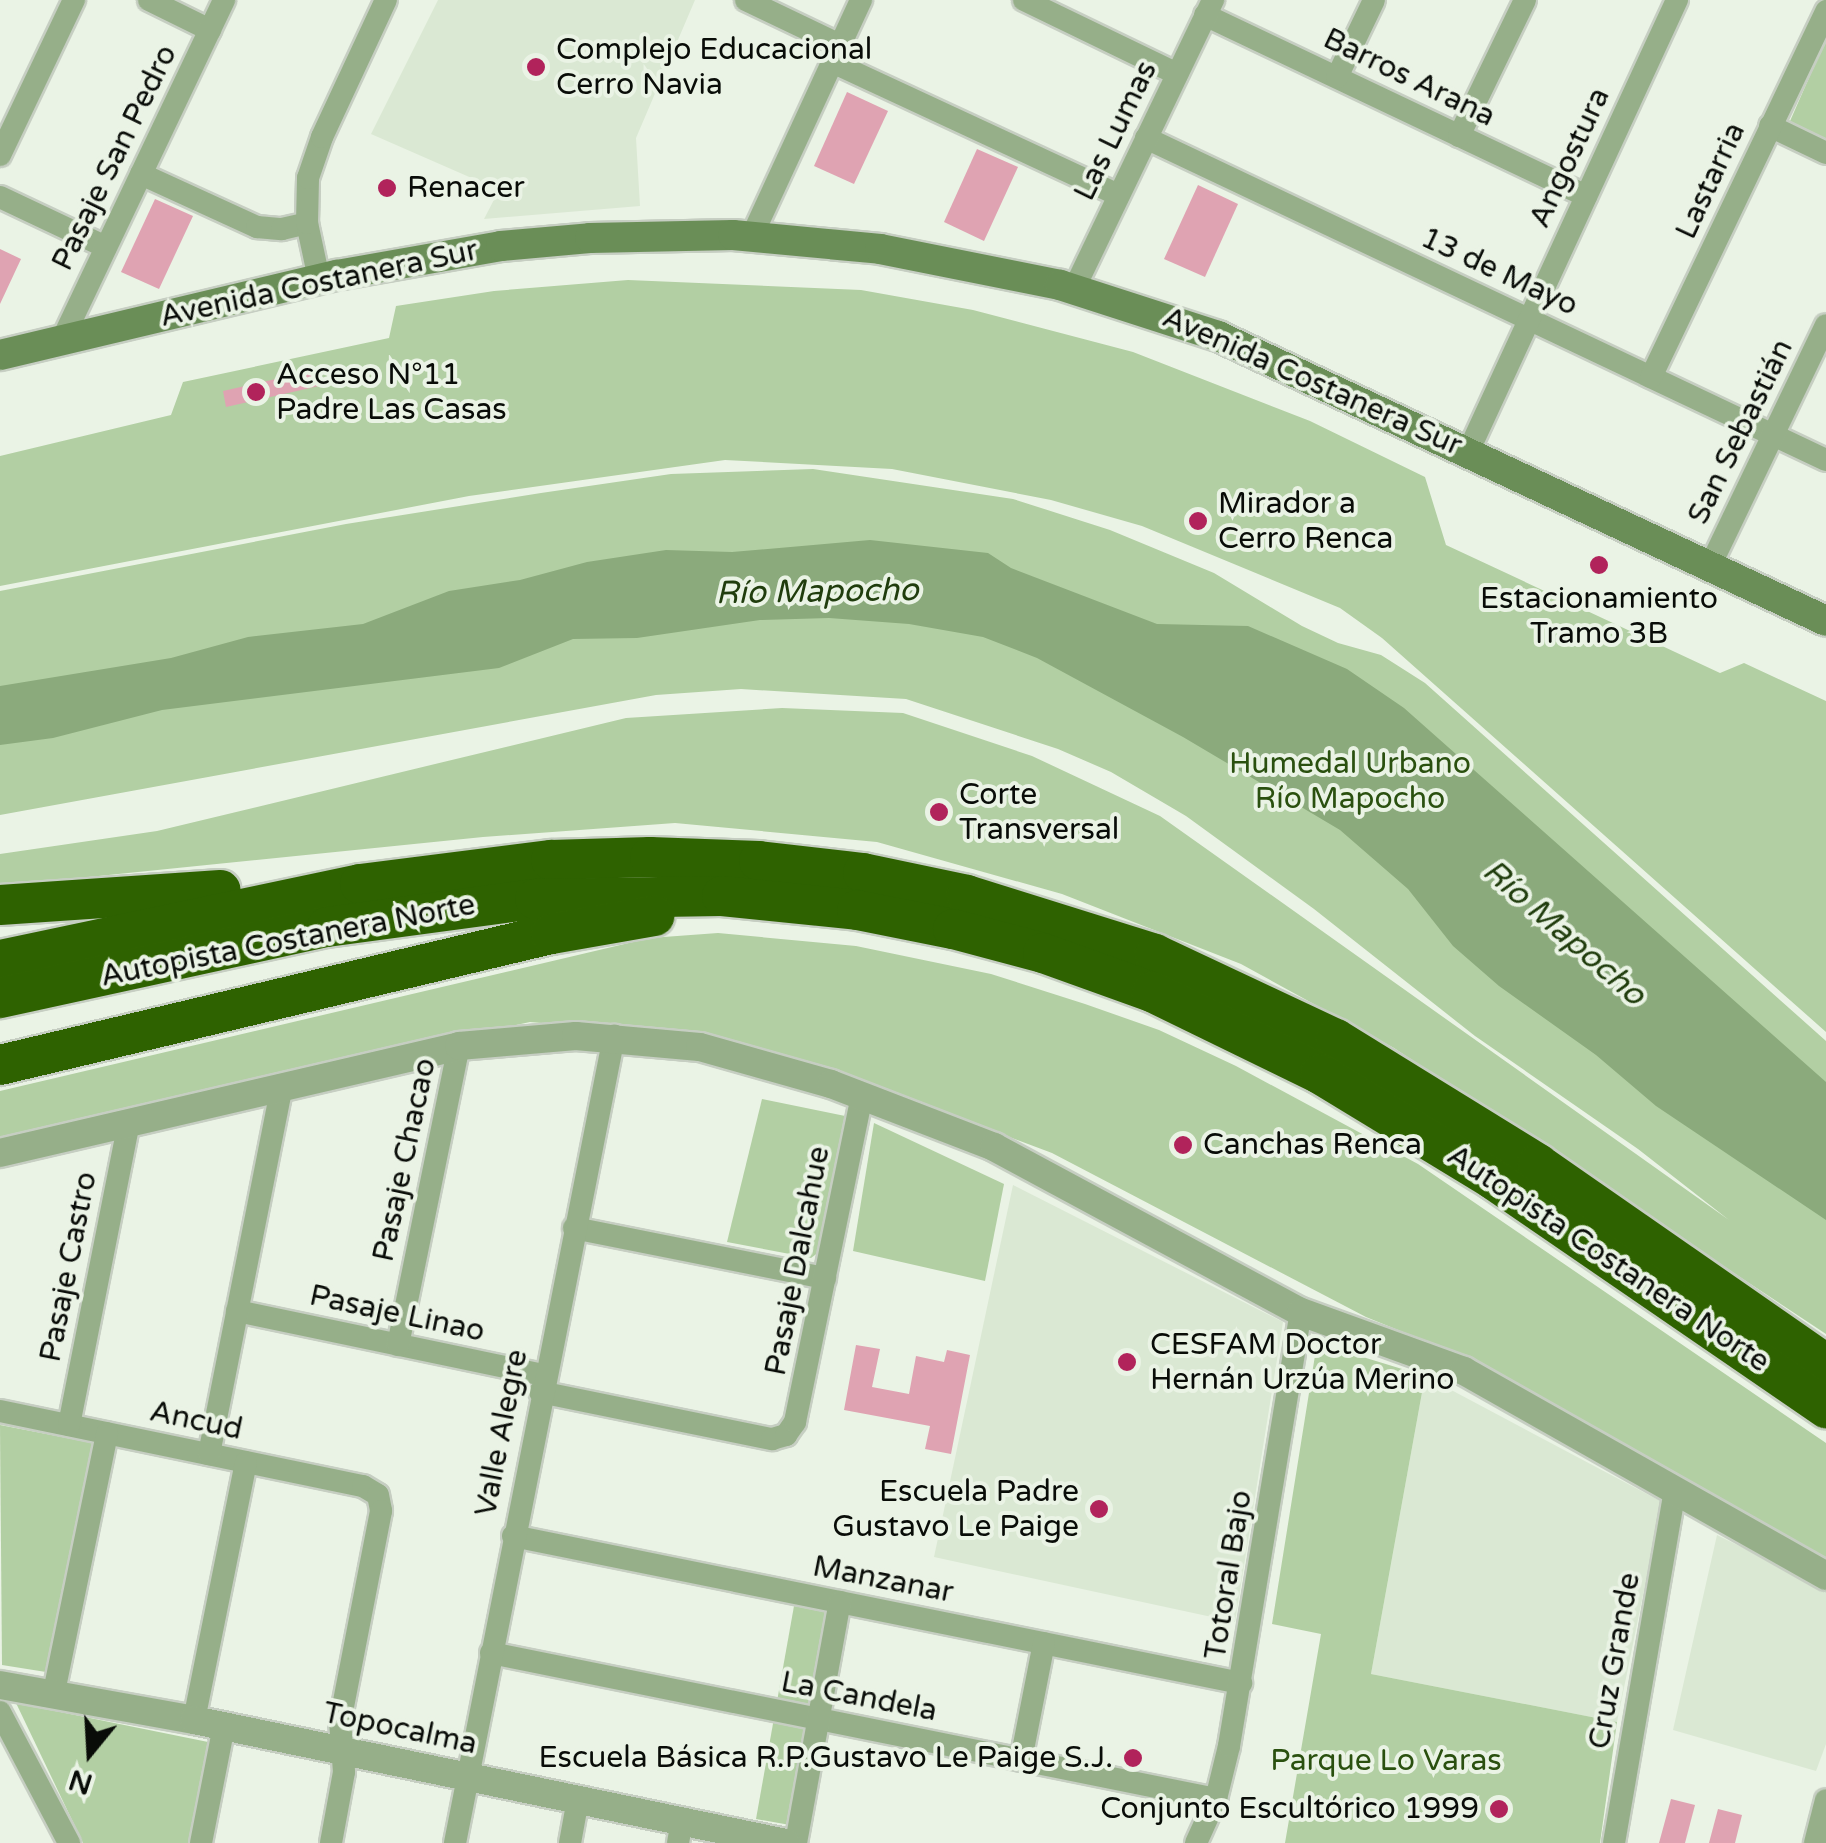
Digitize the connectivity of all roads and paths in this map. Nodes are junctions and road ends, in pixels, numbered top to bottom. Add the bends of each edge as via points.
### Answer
1 (74, 0) edge
2 (148, 0) edge
3 (224, 0) edge
4 (386, 0) edge
5 (746, 0) edge
6 (861, 0) edge
7 (1024, 0) edge
8 (1374, 0) edge
9 (1524, 0) edge
10 (1677, 0) edge
11 (1209, 7) edge
12 (1826, 10) edge
13 (210, 30) junction
14 (836, 54) junction
15 (1177, 74) junction
16 (1337, 77) junction
17 (1770, 126) junction
18 (1459, 136) junction
19 (1146, 138) junction
20 (1826, 153) edge
21 (0, 155) edge
22 (141, 174) junction
23 (1119, 195) junction
24 (1586, 196) junction
25 (0, 197) edge
26 (307, 224) junction
27 (752, 236) junction
28 (106, 246) junction
29 (320, 279) junction
30 (1074, 289) junction
31 (1528, 319) junction
32 (1826, 325) edge
33 (61, 342) junction
34 (0, 355) edge
35 (1651, 377) junction
36 (1773, 434) junction
37 (1468, 450) junction
38 (1826, 460) edge
39 (1710, 566) junction
40 (1826, 622) edge
41 (360, 884) junction
42 (815, 904) junction
43 (0, 905) edge
44 (0, 960) edge
45 (0, 998) edge
46 (614, 1036) junction
47 (459, 1046) junction
48 (0, 1064) edge
49 (282, 1087) junction
50 (862, 1095) junction
51 (129, 1122) junction
52 (0, 1153) edge
53 (574, 1228) junction
54 (825, 1278) junction
55 (237, 1310) junction
56 (1301, 1312) junction
57 (398, 1344) junction
58 (1826, 1364) edge
59 (542, 1384) junction
60 (1826, 1408) edge
61 (0, 1411) edge
62 (68, 1425) junction
63 (106, 1433) junction
64 (786, 1436) joint
65 (210, 1454) junction
66 (246, 1462) junction
67 (1676, 1490) junction
68 (513, 1536) junction
69 (1826, 1576) edge
70 (840, 1602) junction
71 (1044, 1643) junction
72 (491, 1653) junction
73 (1241, 1683) junction
74 (0, 1685) edge
75 (54, 1692) junction
76 (0, 1712) edge
77 (819, 1719) junction
78 (194, 1720) junction
79 (224, 1726) junction
80 (342, 1750) junction
81 (1020, 1760) junction
82 (468, 1776) junction
83 (578, 1799) junction
84 (1216, 1799) junction
85 (1826, 1800) edge
86 (680, 1832) edge
87 (70, 1843) edge
88 (201, 1843) edge
89 (331, 1843) edge
90 (455, 1843) edge
91 (570, 1843) edge
92 (786, 1843) edge
93 (796, 1843) edge
94 (1196, 1843) edge
95 (1614, 1843) edge
96 (1815, 1843) edge

1 - 21 street
2 - 13 street
3 - 13 street, Pasaje San Pedro
4 - 26 street via 314,157
5 - 14 street
6 - 14 street
7 - 15 street
8 - 16 street
9 - 18 street
10 - 24 street, Angostura
11 - 15 street, Las Lumas
11 - 16 street, Barros Arana
12 - 17 street, Lastarria
13 - 22 street, Pasaje San Pedro
14 - 23 street
14 - 27 street
15 - 19 street, Las Lumas
16 - 18 street, Barros Arana
17 - 20 street
17 - 35 street, Lastarria
18 - 24 street, Barros Arana
19 - 23 street, Las Lumas
19 - 31 street, 13 de Mayo
22 - 26 street via 257,227
22 - 28 street, Pasaje San Pedro
23 - 30 street, Las Lumas
24 - 31 street, Angostura
25 - 28 street
26 - 29 street
27 - 29 main road, Avenida Costanera Sur via 502,246
27 - 30 main road, Avenida Costanera Sur via 880,248
28 - 33 street, Pasaje San Pedro
29 - 33 main road, Avenida Costanera Sur
30 - 37 main road, Avenida Costanera Sur via 1247,348
31 - 35 street, 13 de Mayo
31 - 37 street, Angostura
32 - 36 street, San Sebastián
33 - 34 main road, Avenida Costanera Sur
35 - 36 street, 13 de Mayo
36 - 38 street, 13 de Mayo
36 - 39 street, San Sebastián
37 - 39 main road, Avenida Costanera Sur
39 - 40 main road, Avenida Costanera Sur
41 - 43 highway
41 - 44 highway, Autopista Costanera Norte
41 - 58 highway, Autopista Costanera Norte via 551,860 759,861 898,880 1078,926 1189,967 1351,1048 1538,1164
42 - 45 highway, Autopista Costanera Norte via 631,894 471,905 310,931
42 - 48 highway via 586,926
42 - 60 highway, Autopista Costanera Norte via 1011,944 1219,1022 1412,1126
46 - 47 street
46 - 50 street via 724,1052
46 - 53 street, Valle Alegre
47 - 49 street
47 - 57 street, Pasaje Chacao
49 - 51 street
49 - 55 street
50 - 54 street, Pasaje Dalcahue
50 - 56 street via 1030,1165
51 - 52 street
51 - 62 street, Pasaje Castro
53 - 54 street
53 - 59 street, Valle Alegre
54 - 64 street, Pasaje Dalcahue via 796,1422
55 - 57 street, Pasaje Linao
55 - 65 street
56 - 67 street via 1464,1370
56 - 73 street, Totoral Bajo
57 - 59 street, Pasaje Linao
59 - 64 street, Pasaje Linao
59 - 68 street, Valle Alegre
61 - 62 street, Ancud
62 - 63 street, Ancud
63 - 65 street, Ancud
63 - 75 street
65 - 66 street, Ancud
66 - 78 street
66 - 80 street, Ancud via 363,1486 378,1495 381,1511 340,1721
67 - 69 street
67 - 95 street, Cruz Grande
68 - 70 street, Manzanar
68 - 72 street, Valle Alegre
70 - 71 street, Manzanar
70 - 77 street
71 - 73 street, Manzanar
71 - 81 street
72 - 77 street, La Candela
72 - 82 street, Valle Alegre
73 - 84 street, Totoral Bajo
74 - 75 street, Topocalma
75 - 78 street, Topocalma
76 - 87 street
77 - 81 street, La Candela
77 - 93 street
78 - 79 street, Topocalma
79 - 80 street, Topocalma
79 - 88 street
80 - 82 street, Topocalma
80 - 89 street
81 - 84 street, La Candela
82 - 83 street, Topocalma
82 - 90 street, Valle Alegre
83 - 86 street, Topocalma
83 - 91 street
84 - 94 street, Totoral Bajo
85 - 96 street
86 - 92 street, Topocalma

